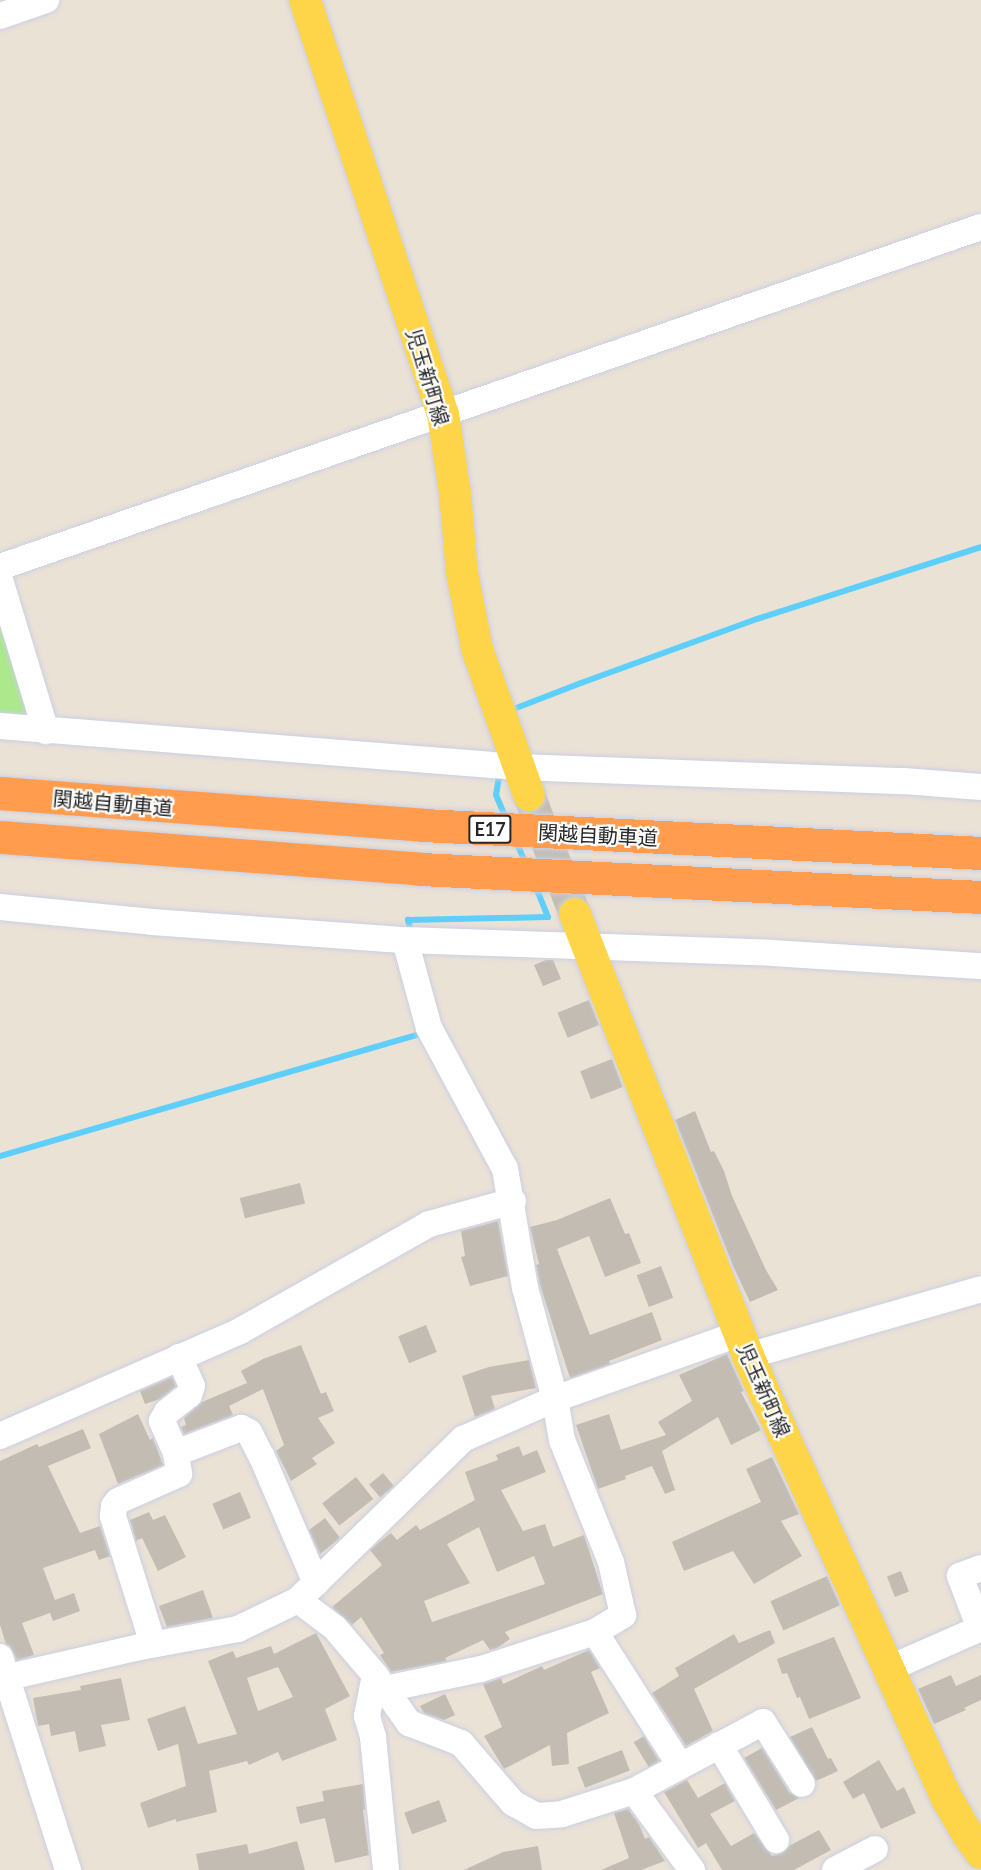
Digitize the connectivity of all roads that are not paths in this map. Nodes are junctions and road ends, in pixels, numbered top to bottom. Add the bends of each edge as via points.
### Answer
1 (46, 0) edge
2 (304, 0) edge
3 (0, 16) edge
4 (981, 227) edge
5 (442, 414) junction
6 (0, 567) edge
7 (0, 580) edge
8 (0, 726) edge
9 (46, 731) junction
10 (524, 781) junction
11 (981, 787) edge
12 (0, 793) edge
13 (0, 837) edge
14 (981, 853) edge
15 (981, 897) edge
16 (0, 907) edge
17 (575, 914) tunnel mouth
18 (405, 940) junction
19 (588, 945) junction
20 (981, 966) edge
21 (513, 1201) junction
22 (981, 1289) edge
23 (744, 1345) junction
24 (179, 1358) junction
25 (555, 1399) junction
26 (0, 1436) edge
27 (176, 1453) junction
28 (981, 1568) edge
29 (307, 1591) junction
30 (980, 1628) edge
31 (596, 1632) junction
32 (153, 1644) junction
33 (888, 1669) junction
34 (2, 1671) edge
35 (380, 1682) junction
36 (719, 1744) junction
37 (679, 1764) junction
38 (802, 1784) dead end
39 (634, 1791) junction
40 (776, 1840) dead end
41 (875, 1849) dead end
42 (981, 1853) edge
43 (68, 1870) edge
44 (385, 1870) edge
45 (692, 1870) edge
46 (835, 1870) edge

1 - 3 street
2 - 5 main road, 児玉新町線
4 - 5 street
5 - 6 street
5 - 10 main road, 児玉新町線 via 455,493 462,573 477,649
7 - 9 street
8 - 9 street
9 - 10 street
10 - 11 street via 904,781
12 - 14 highway, 関越自動車道 / E17 via 423,825
13 - 15 highway, E17 via 421,869
16 - 18 street
17 - 19 main road, 児玉新町線
18 - 19 street
18 - 21 street via 429,1028 506,1169
19 - 20 street
19 - 23 main road, 児玉新町線
21 - 24 street via 429,1224 240,1331
21 - 25 street via 525,1288
22 - 23 street
23 - 25 street
23 - 33 main road, 児玉新町線
24 - 26 street
24 - 27 street via 192,1386 189,1395 162,1421
25 - 29 street via 463,1439
25 - 31 street via 562,1440 610,1562 623,1615
27 - 29 street via 241,1428 249,1432
27 - 32 street via 179,1474 114,1506 113,1516
28 - 30 street via 960,1576
29 - 32 street via 238,1629
29 - 35 street
30 - 33 street
31 - 35 street via 481,1669
31 - 37 street
32 - 34 street
33 - 42 main road, 児玉新町線 via 953,1810
34 - 43 street
35 - 39 street via 409,1723 461,1743 513,1803 536,1816 562,1814
35 - 44 street via 367,1716 373,1737
36 - 37 street
36 - 38 street via 763,1722
36 - 40 street
37 - 39 street
39 - 45 street
41 - 46 street

